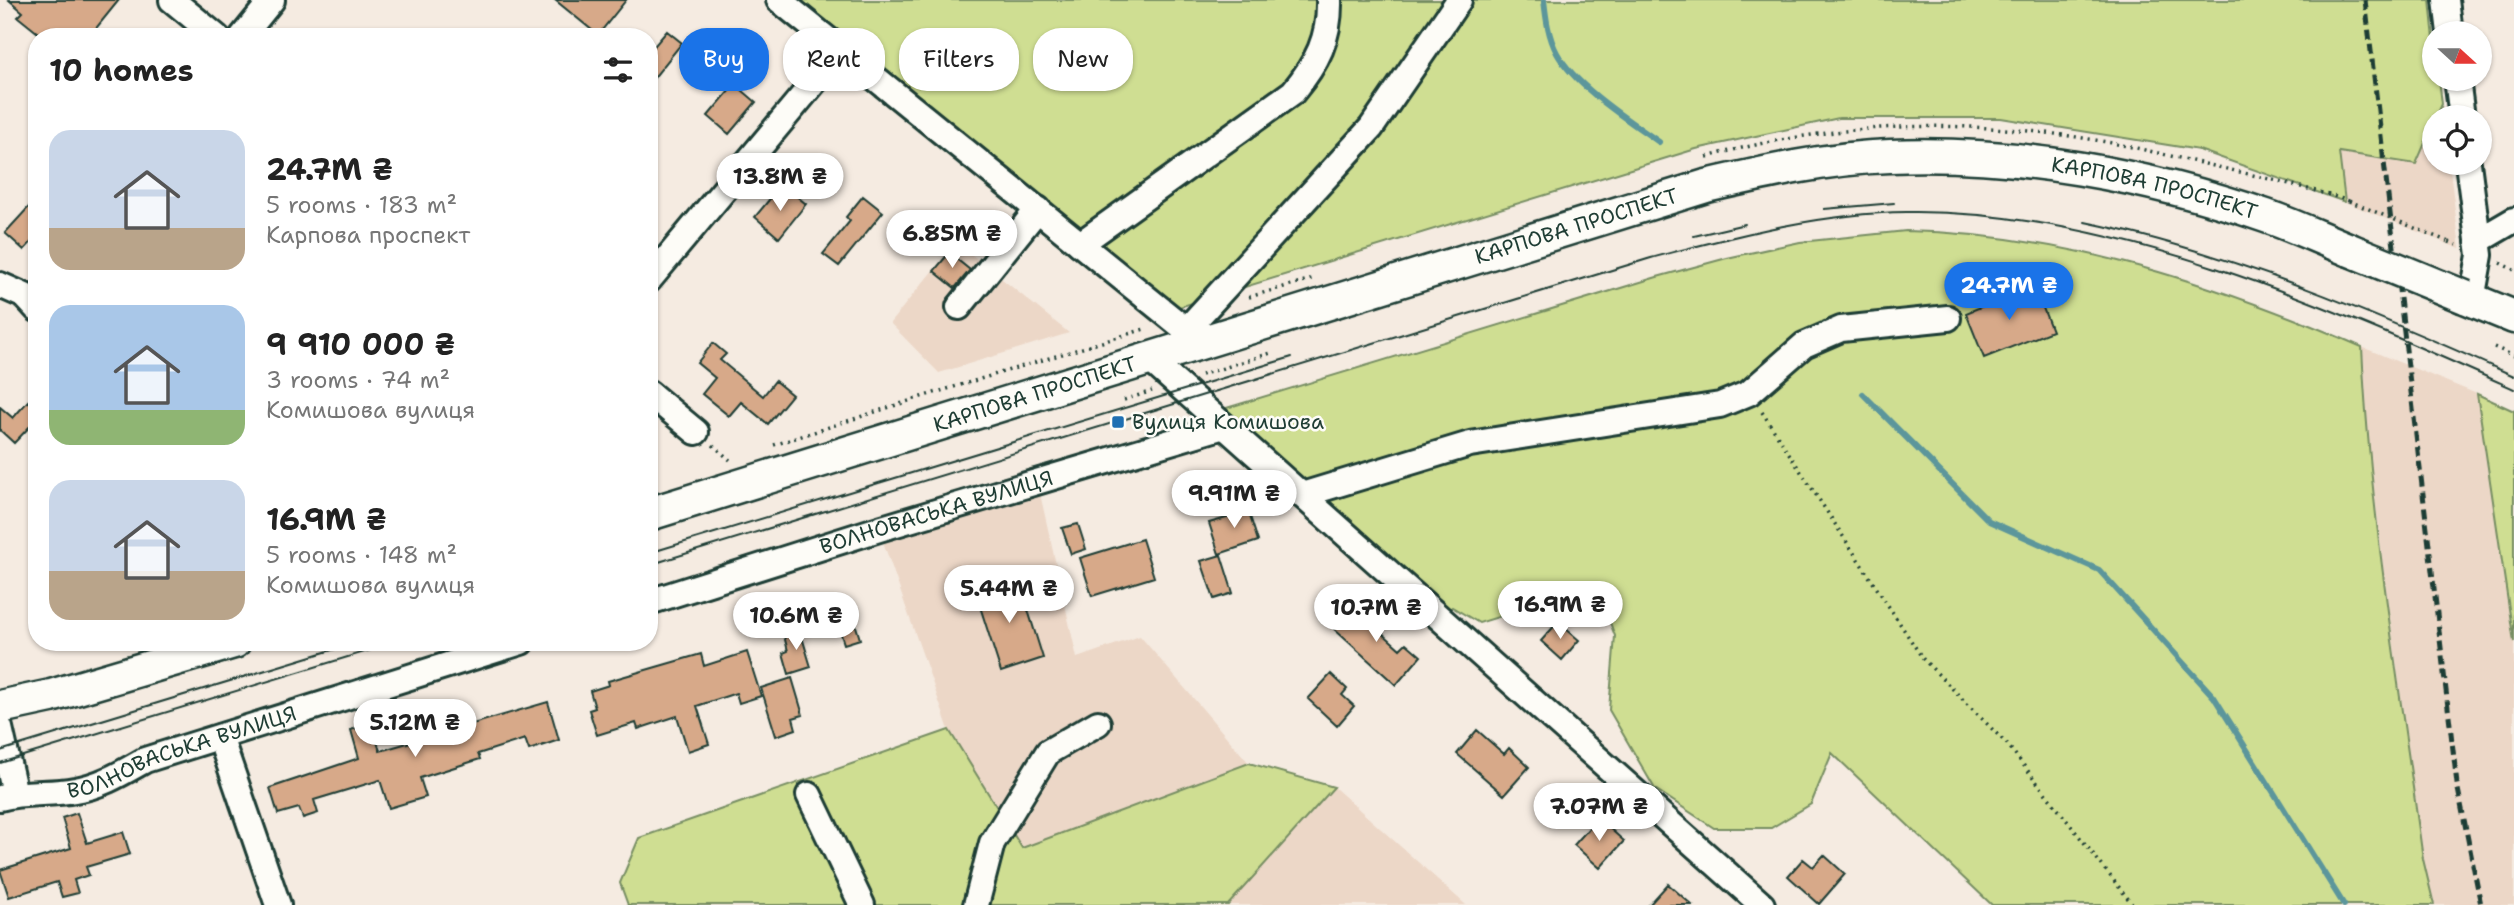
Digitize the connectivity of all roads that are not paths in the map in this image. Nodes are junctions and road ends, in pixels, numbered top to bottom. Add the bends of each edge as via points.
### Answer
1 (172, 0) edge
2 (272, 0) edge
3 (779, 0) edge
4 (1329, 0) edge
5 (1459, 0) edge
6 (2446, 0) edge
7 (2449, 21) edge
8 (205, 28) edge
9 (249, 28) edge
10 (814, 28) edge
11 (885, 86) edge
12 (807, 91) edge
13 (2470, 175) edge
14 (1038, 209) junction
15 (2514, 220) edge
16 (2479, 241) junction
17 (1080, 244) junction
18 (658, 269) edge
19 (0, 285) edge
20 (28, 294) edge
21 (2469, 298) junction
22 (959, 307) dead end
23 (2514, 317) edge
24 (1948, 318) dead end
25 (1193, 336) junction
26 (1148, 358) junction
27 (658, 400) edge
28 (1224, 426) junction
29 (696, 432) dead end
30 (1302, 495) junction
31 (658, 511) edge
32 (658, 599) edge
33 (204, 651) edge
34 (492, 651) edge
35 (0, 707) edge
36 (1098, 723) dead end
37 (0, 728) edge
38 (220, 737) junction
39 (808, 795) dead end
40 (7, 796) edge
41 (278, 905) edge
42 (862, 905) edge
43 (976, 905) edge
44 (1762, 905) edge

1 - 8 street
2 - 9 street
3 - 10 street
4 - 17 street via 1323,44 1311,70 1293,92
5 - 25 street via 1371,128
6 - 7 street
11 - 14 street
12 - 18 street
13 - 16 street
14 - 17 street
14 - 22 street
15 - 16 street
16 - 21 street
17 - 25 street
19 - 20 street
21 - 23 main road, КАРПОВА ПРОСПЕКТ
21 - 25 main road, КАРПОВА ПРОСПЕКТ, bridge via 2243,209 2184,191 2022,161 1889,156 1819,163 1706,186
24 - 30 street via 1840,330 1804,345 1749,393 1720,405 1470,444
25 - 26 main road, КАРПОВА ПРОСПЕКТ
26 - 28 street
26 - 31 main road, КАРПОВА ПРОСПЕКТ
27 - 29 street
28 - 30 street
28 - 32 street, ВОЛНОВАСЬКА ВУЛИЦЯ
30 - 44 street
33 - 35 main road
34 - 38 street, ВОЛНОВАСЬКА ВУЛИЦЯ
36 - 43 street via 1048,752 992,844
37 - 40 street
38 - 40 street, ВОЛНОВАСЬКА ВУЛИЦЯ via 145,760 107,782 74,791
38 - 41 street
39 - 42 street

